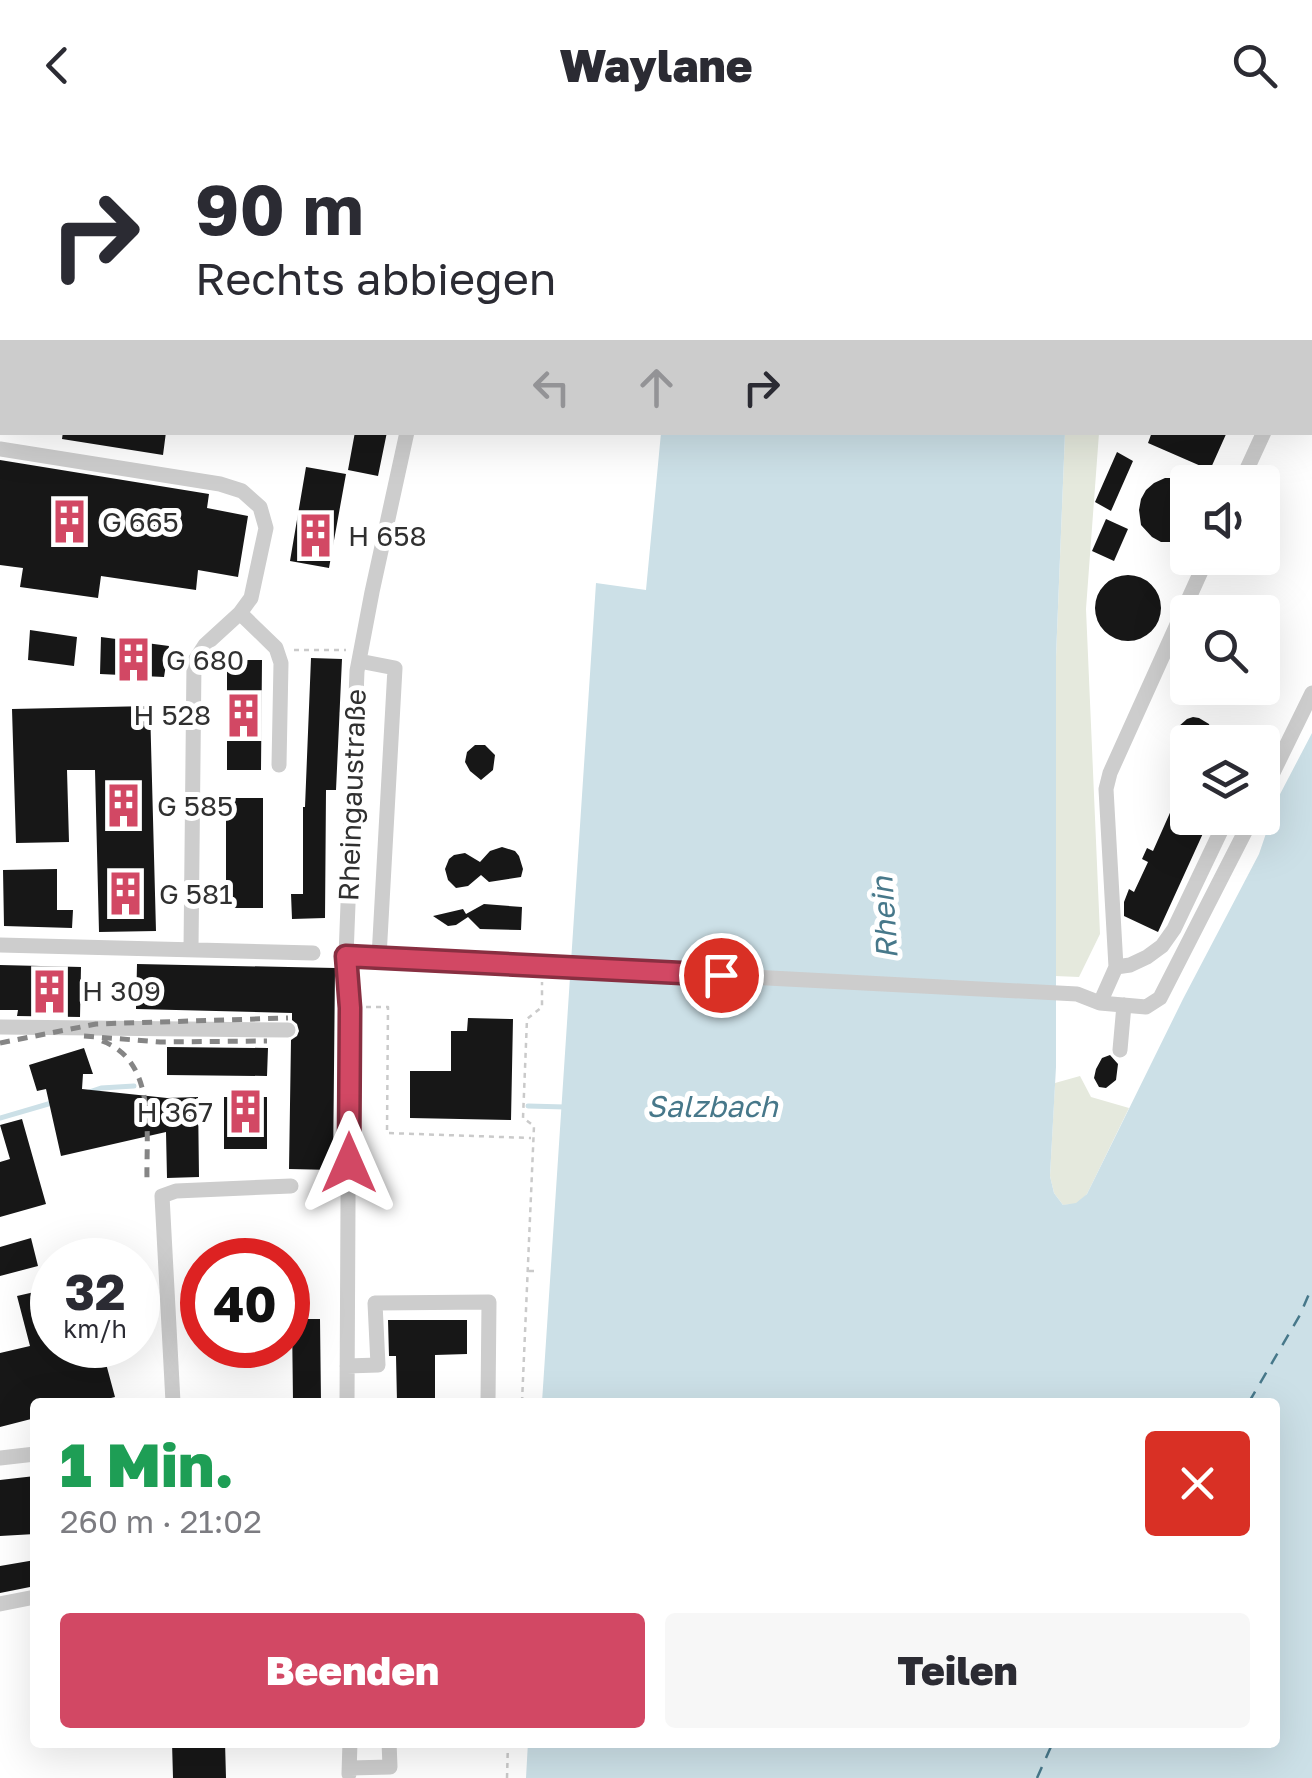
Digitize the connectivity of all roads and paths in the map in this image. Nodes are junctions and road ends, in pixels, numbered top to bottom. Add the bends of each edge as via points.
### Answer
1 (406, 435) edge
2 (1263, 435) edge
3 (0, 449) edge
4 (1249, 465) edge
5 (1200, 575) edge
6 (240, 613) junction
7 (343, 650) dead end
8 (279, 656) junction
9 (358, 661) junction
10 (1312, 692) edge
11 (1280, 758) edge
12 (279, 765) dead end
13 (1219, 835) edge
14 (1243, 835) edge
15 (0, 945) edge
16 (191, 948) junction
17 (313, 953) dead end
18 (346, 956) junction
19 (379, 958) junction
20 (543, 966) junction
21 (1116, 967) junction
22 (1100, 1002) junction
23 (1124, 1005) junction
24 (350, 1008) junction
25 (0, 1027) edge
26 (288, 1030) dead end
27 (1120, 1050) dead end
28 (533, 1138) junction
29 (291, 1186) dead end
30 (528, 1271) junction
31 (539, 1271) dead end
32 (347, 1366) junction
33 (172, 1398) edge
34 (347, 1398) edge
35 (488, 1398) edge
36 (522, 1398) edge
37 (30, 1455) edge
38 (0, 1458) edge
39 (30, 1599) edge
40 (0, 1604) edge
41 (350, 1748) edge
42 (390, 1748) edge
43 (508, 1748) edge
44 (350, 1775) edge
45 (507, 1778) edge

1 - 9 street, Rheingaustraße
2 - 4 street
3 - 6 street via 242,491 260,507 266,528 251,598
5 - 21 street via 1106,788
6 - 8 street
6 - 16 street via 194,662
7 - 8 path via 302,648
8 - 12 street
9 - 18 street, Rheingaustraße
9 - 19 street via 394,668
10 - 11 street
13 - 21 street via 1162,946
14 - 23 street via 1160,998 1146,1007
15 - 16 street
16 - 17 street
18 - 19 street
18 - 24 street, Rheingaustraße
19 - 20 street
20 - 22 street via 1077,994
20 - 28 path via 542,1007 527,1019 523,1118 534,1126
21 - 22 street
22 - 23 street
23 - 27 street
24 - 28 path via 388,1006 388,1133
24 - 32 street, Rheingaustraße
25 - 26 street
28 - 30 path
29 - 33 street via 162,1196
30 - 31 path
30 - 36 path
32 - 34 street, Rheingaustraße
32 - 35 street via 378,1364 375,1303 489,1302
37 - 38 street
39 - 40 street
41 - 44 street
42 - 44 street via 390,1767
43 - 45 path

